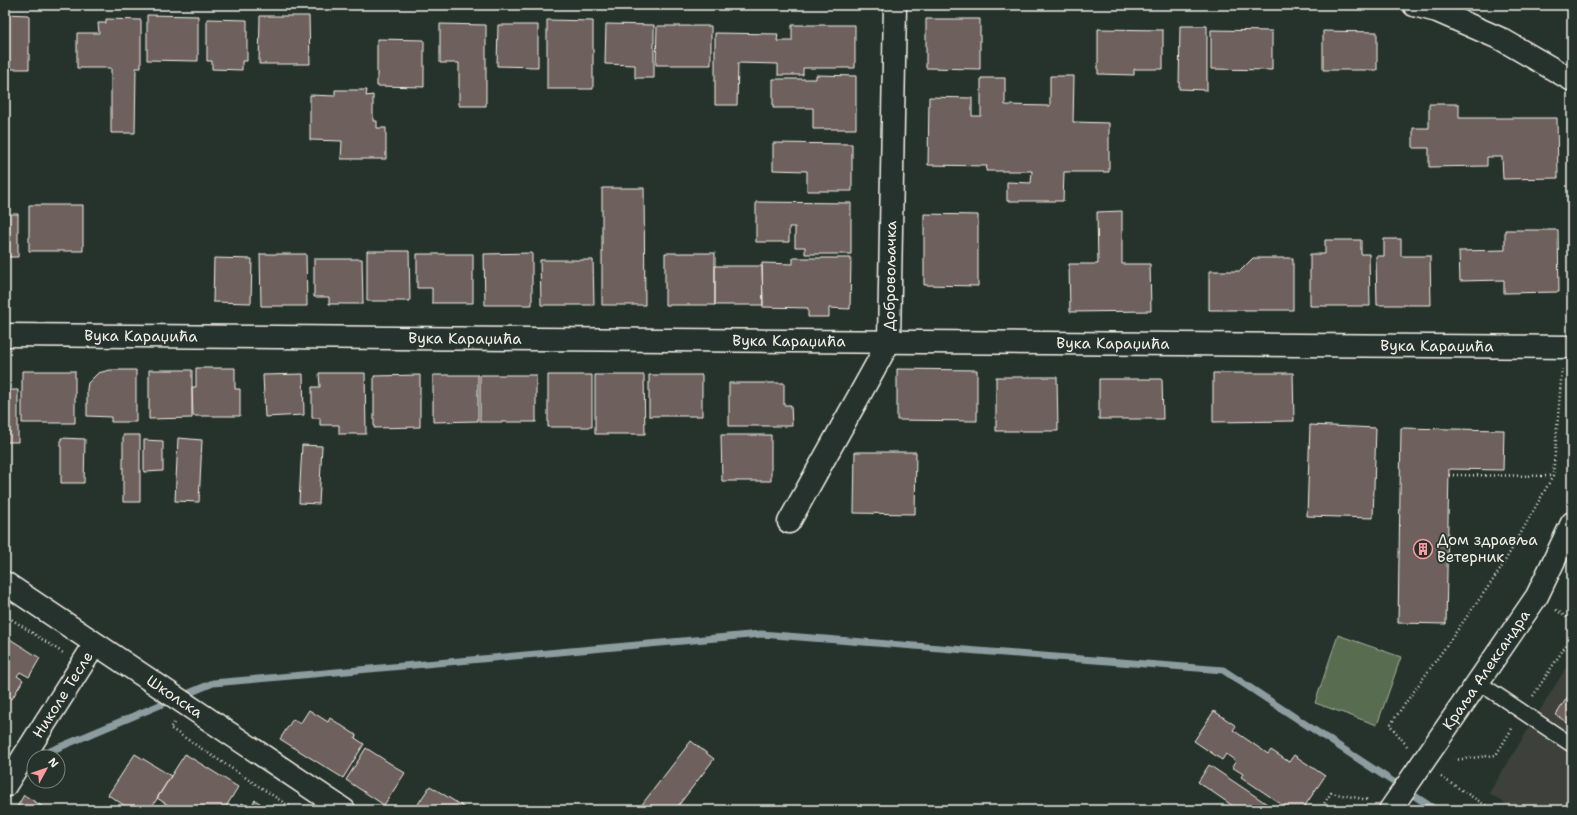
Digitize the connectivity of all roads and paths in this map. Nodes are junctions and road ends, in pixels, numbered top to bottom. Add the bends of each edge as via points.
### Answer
1 (895, 5) edge
2 (1414, 5) edge
3 (1572, 80) edge
4 (5, 335) edge
5 (889, 342) junction
6 (1568, 347) edge
7 (1449, 475) dead end
8 (1553, 476) junction
9 (789, 522) dead end
10 (1572, 523) edge
11 (5, 583) edge
12 (5, 615) edge
13 (95, 644) junction
14 (81, 666) junction
15 (1478, 682) junction
16 (187, 705) junction
17 (1572, 745) edge
18 (1421, 764) junction
19 (8, 781) edge
20 (1392, 807) edge
21 (295, 810) edge
22 (344, 810) edge
23 (1320, 810) edge
24 (1493, 810) edge

1 - 5 street, Добровољачка
2 - 3 street via 1437,11 1501,39
4 - 5 street, Вука Караџића
5 - 6 street, Вука Караџића
5 - 9 street, Добровољачка
6 - 8 path
7 - 8 path
8 - 18 path via 1500,570 1390,725
10 - 15 street, Краља Александра via 1537,596
11 - 13 street, Школска
12 - 14 path
13 - 14 street, Николе Тесле
13 - 16 street, Школска
14 - 19 street, Николе Тесле
15 - 17 lane
15 - 18 street, Краља Александра
16 - 21 path via 170,728
16 - 22 street, Школска
18 - 20 street, Краља Александра
18 - 24 path
20 - 23 path via 1331,793

